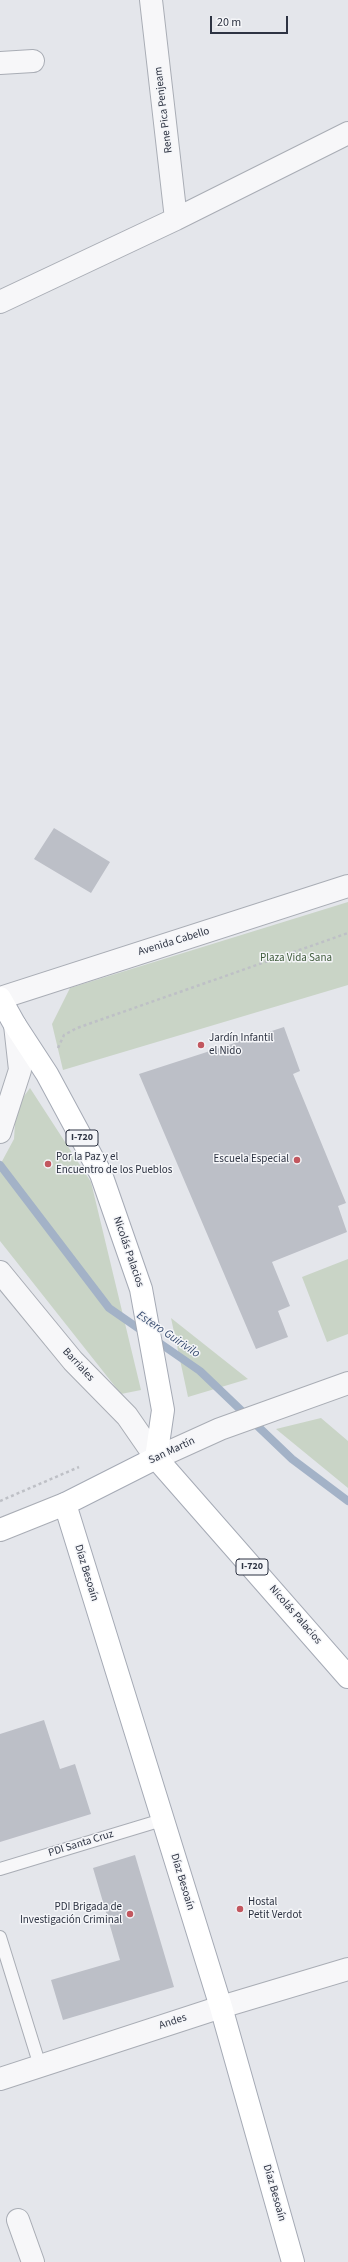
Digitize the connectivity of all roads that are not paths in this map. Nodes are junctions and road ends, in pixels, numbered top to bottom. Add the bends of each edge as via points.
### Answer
1 (151, 0) edge
2 (33, 61) dead end
3 (0, 63) edge
4 (348, 133) edge
5 (176, 219) junction
6 (0, 302) edge
7 (348, 886) edge
8 (0, 998) edge
9 (14, 1025) junction
10 (1, 1130) edge
11 (0, 1272) edge
12 (348, 1383) edge
13 (156, 1458) junction
14 (64, 1504) junction
15 (0, 1530) edge
16 (348, 1677) edge
17 (162, 1820) junction
18 (0, 1869) edge
19 (0, 1937) edge
20 (348, 1969) edge
21 (221, 2007) junction
22 (40, 2066) junction
23 (0, 2079) edge
24 (18, 2220) dead end
25 (33, 2262) edge
26 (293, 2262) edge

1 - 5 street, Rene Pica Penjeam
2 - 3 street
4 - 5 street
5 - 6 street
7 - 8 street, Avenida Cabello
8 - 9 main road, Nicolás Palacios / I-720
9 - 10 street via 20,1070
9 - 13 main road, Nicolás Palacios / I-720 via 47,1074 101,1174 141,1289 163,1410
11 - 13 street, Barriales via 73,1361 126,1416
12 - 13 street, San Martín via 220,1429
13 - 14 main road, San Martín
13 - 16 main road, Nicolás Palacios / I-720
14 - 15 main road, San Martín
14 - 17 main road, Díaz Besoaín
17 - 18 lane, PDI Santa Cruz
17 - 21 main road, Díaz Besoaín
19 - 22 lane
20 - 21 street, Andes
21 - 22 street, Andes
21 - 26 main road, Díaz Besoaín
22 - 23 street, Andes
24 - 25 street

